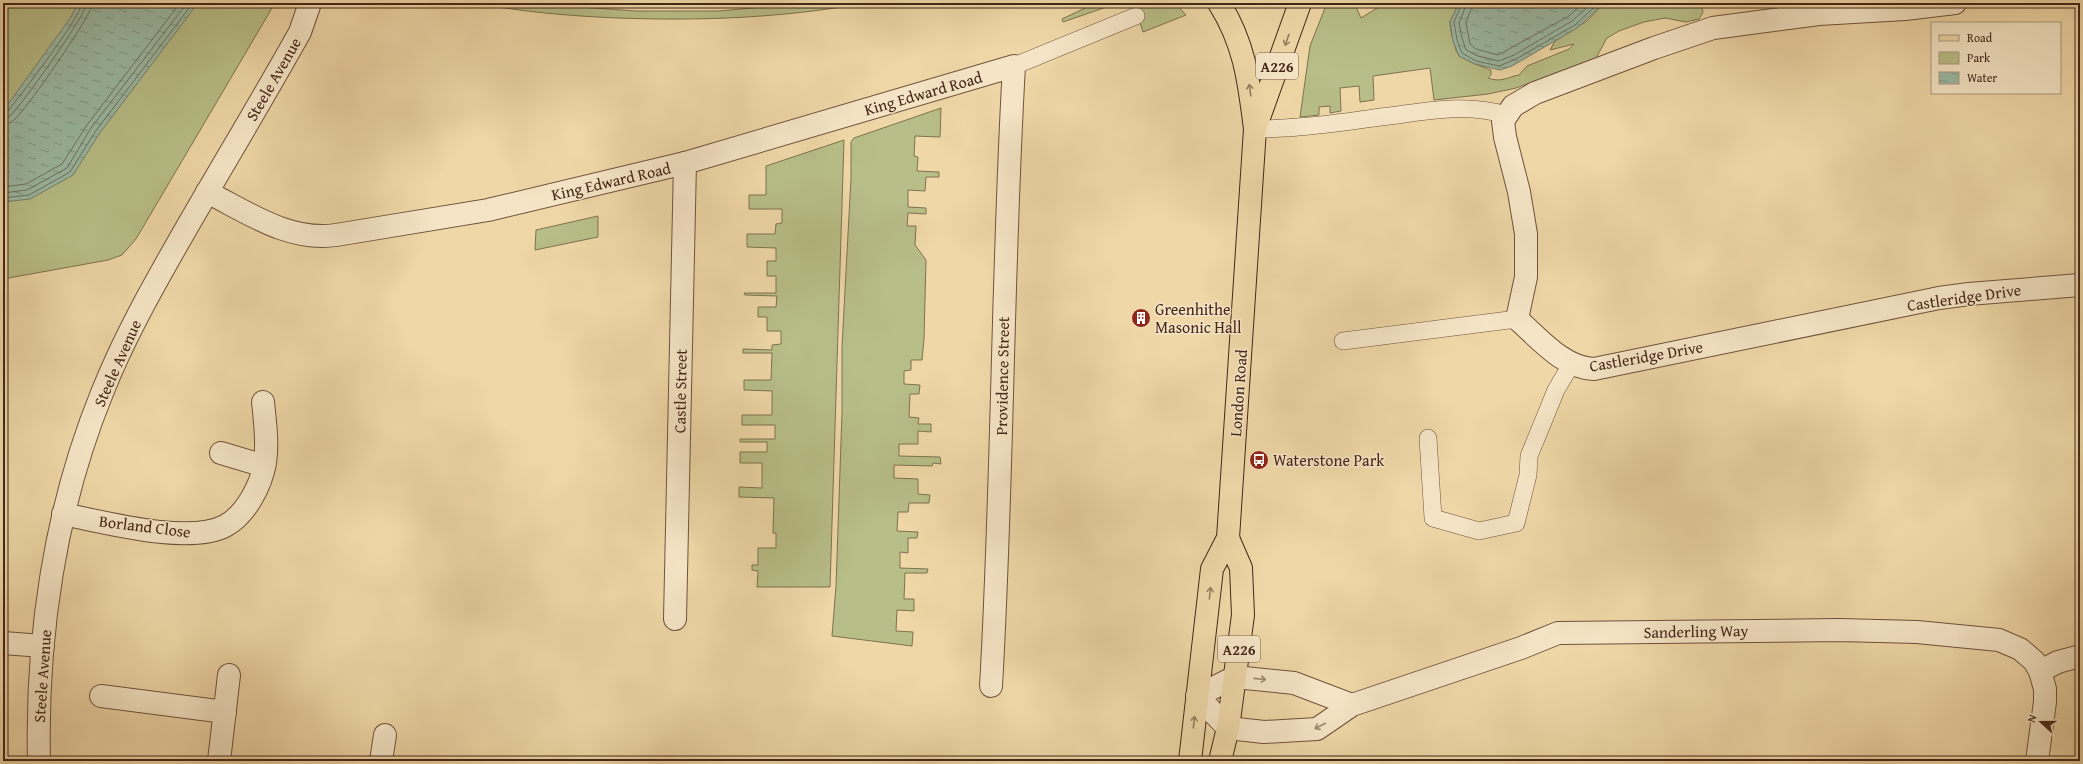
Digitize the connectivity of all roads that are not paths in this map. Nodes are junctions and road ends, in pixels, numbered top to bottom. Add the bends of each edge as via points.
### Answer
1 (310, 3) edge
2 (327, 3) edge
3 (1219, 3) edge
4 (1300, 3) edge
5 (1955, 3) edge
6 (1136, 16) dead end
7 (300, 32) junction
8 (1014, 66) junction
9 (1506, 115) junction
10 (1256, 129) junction
11 (685, 163) junction
12 (207, 192) junction
13 (2080, 285) edge
14 (1517, 319) junction
15 (1343, 341) dead end
16 (1572, 364) junction
17 (263, 402) dead end
18 (1428, 438) dead end
19 (221, 453) dead end
20 (264, 466) junction
21 (63, 514) junction
22 (1228, 538) junction
23 (675, 619) dead end
24 (3, 643) edge
25 (43, 646) junction
26 (2080, 656) edge
27 (2040, 671) junction
28 (229, 675) dead end
29 (1235, 677) junction
30 (991, 686) dead end
31 (101, 696) dead end
32 (1197, 696) junction
33 (1352, 705) junction
34 (225, 712) junction
35 (1228, 728) junction
36 (384, 735) dead end
37 (39, 761) edge
38 (219, 761) edge
39 (381, 761) edge
40 (1190, 761) edge
41 (1220, 761) edge
42 (2037, 761) edge

1 - 7 street, Steele Avenue
2 - 7 street via 316,20
10 -> 3 main road, London Road / A226 via 1246,65 1230,20
4 -> 10 main road, London Road / A226
5 - 9 street via 1803,15 1713,28 1535,93 1517,103
6 - 8 lane
7 - 12 street, Steele Avenue
8 - 11 street, King Edward Road
8 - 30 street, Providence Street via 1005,272 998,558
9 - 10 lane via 1484,108 1441,110 1308,127
9 - 14 street via 1503,121 1504,131 1519,192 1527,240 1526,277
10 - 22 main road, London Road / A226
11 - 12 street, King Edward Road via 488,210 325,237 286,231
11 - 23 street, Castle Street
12 - 21 street, Steele Avenue via 150,292 121,350 74,470
13 - 16 street, Castleridge Drive via 1958,295 1598,368 1582,368
14 - 15 lane
14 - 16 street, Castleridge Drive
16 - 18 lane via 1556,390 1529,456 1528,475 1516,523 1479,530 1433,518
17 - 20 street, Borland Close via 266,438
19 - 20 street
20 - 21 street, Borland Close via 256,488 242,511 230,522 214,530 171,532
21 - 25 street, Steele Avenue
22 - 29 main road, London Road / A226 via 1241,568 1243,615
32 -> 22 main road, London Road via 1212,569
24 - 25 street
25 - 37 street, Steele Avenue
26 - 27 street via 2058,662
27 - 33 street, Sanderling Way via 2024,652 2004,642 1932,633 1809,629 1558,633
27 - 42 street via 2045,689 2045,702
28 - 34 street
29 - 32 street
29 -> 33 street via 1294,683
29 - 35 main road, London Road / A226
31 - 34 street
32 - 35 street
40 -> 32 main road, London Road
33 -> 35 street, Sanderling Way via 1317,729 1271,732
34 - 38 street
35 - 41 main road, London Road / A226
36 - 39 street

